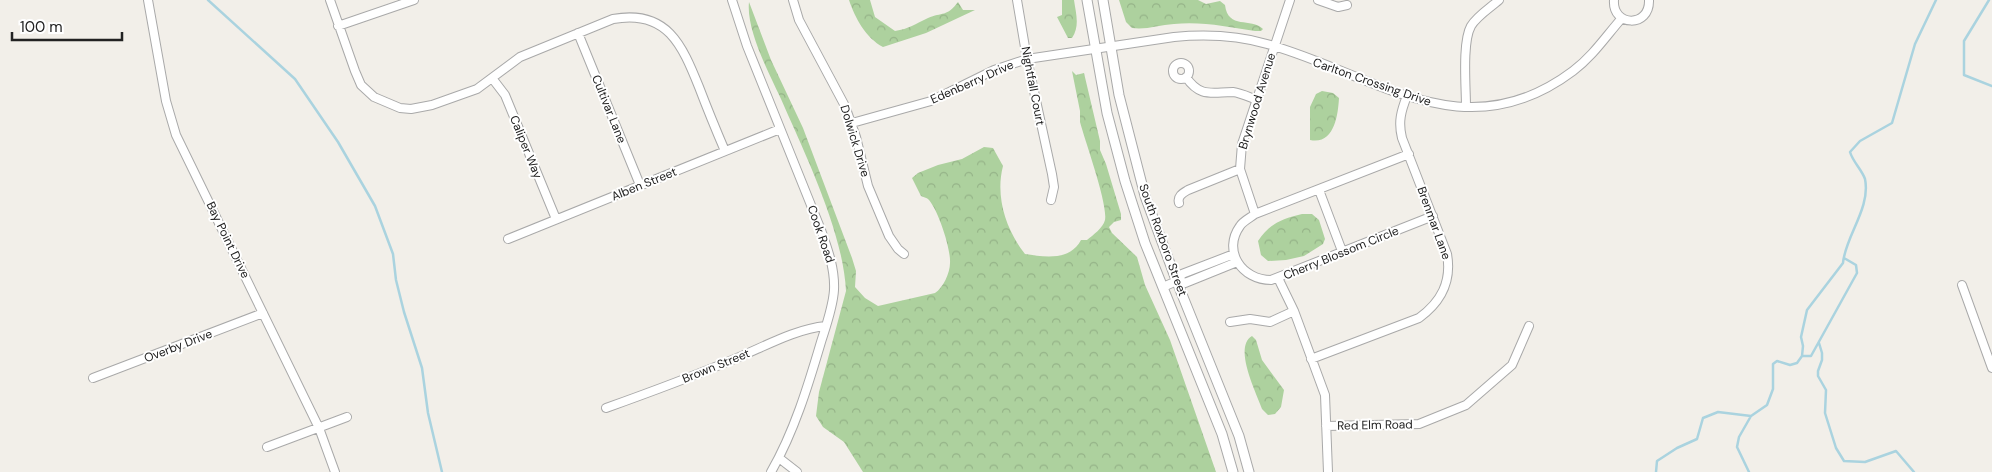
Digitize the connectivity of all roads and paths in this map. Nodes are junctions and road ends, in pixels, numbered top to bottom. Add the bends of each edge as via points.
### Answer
1 (148, 0) edge
2 (330, 0) edge
3 (414, 0) edge
4 (732, 0) edge
5 (793, 0) edge
6 (1017, 0) edge
7 (1087, 0) edge
8 (1103, 0) edge
9 (1290, 0) edge
10 (1318, 0) edge
11 (1499, 0) edge
12 (1614, 0) edge
13 (1648, 0) edge
14 (1347, 5) dead end
15 (1622, 18) junction
16 (338, 26) junction
17 (578, 33) junction
18 (1110, 46) junction
19 (1274, 46) junction
20 (1095, 49) junction
21 (1027, 59) junction
22 (1186, 77) dead end
23 (492, 78) junction
24 (1407, 96) junction
25 (1257, 100) junction
26 (1466, 107) junction
27 (852, 123) junction
28 (780, 129) junction
29 (725, 151) junction
30 (1409, 154) junction
31 (1240, 169) junction
32 (640, 185) junction
33 (1319, 190) junction
34 (1052, 200) dead end
35 (1179, 203) dead end
36 (1255, 214) junction
37 (1433, 216) junction
38 (556, 220) junction
39 (508, 239) dead end
40 (1342, 251) junction
41 (904, 254) dead end
42 (1234, 254) junction
43 (1237, 262) junction
44 (1278, 278) junction
45 (1178, 281) junction
46 (1962, 285) dead end
47 (1163, 287) junction
48 (1294, 311) junction
49 (263, 312) junction
50 (1230, 322) dead end
51 (826, 326) junction
52 (1529, 326) dead end
53 (1311, 360) junction
54 (1992, 368) edge
55 (93, 378) dead end
56 (606, 408) dead end
57 (347, 417) dead end
58 (1326, 426) junction
59 (319, 428) junction
60 (267, 448) dead end
61 (779, 458) junction
62 (335, 472) edge
63 (771, 472) edge
64 (797, 472) edge
65 (1233, 472) edge
66 (1249, 472) edge
67 (1328, 472) edge

1 - 49 street, Bay Point Drive via 170,120
2 - 16 street
3 - 16 street
4 - 28 street, Cook Road
5 - 27 street, Dolwick Drive via 799,20
6 - 21 street, Nightfall Court
7 - 20 street, South Roxboro Street
8 - 18 street, South Roxboro Street
9 - 19 street, Brynwood Avenue
10 - 14 street via 1338,7
11 - 26 street via 1474,22 1468,32
12 - 15 street via 1615,10
13 - 15 street via 1647,11 1639,19
15 - 26 street, Carlton Crossing Drive via 1585,61 1558,81 1508,102
16 - 23 street via 361,85 389,105 411,109 432,105 477,89
17 - 23 street via 520,57
17 - 29 street via 625,17 645,18 664,28 685,53
17 - 32 street, Cultivar Lane
18 - 19 street, Carlton Crossing Drive via 1197,35 1242,38
18 - 20 street, Carlton Crossing Drive
18 - 45 street, South Roxboro Street via 1135,162
19 - 24 street, Carlton Crossing Drive
19 - 25 street, Brynwood Avenue
20 - 21 street, Edenberry Drive
20 - 47 street, South Roxboro Street via 1118,159
21 - 27 street, Edenberry Drive via 994,70 931,101
21 - 34 street, Nightfall Court via 1052,174
22 - 25 street via 1193,86 1206,93 1240,93
23 - 38 street, Caliper Way via 505,95
24 - 26 street, Carlton Crossing Drive via 1438,105
24 - 30 street, Brenmar Lane via 1399,124
25 - 31 street, Brynwood Avenue via 1242,144
27 - 41 street, Dolwick Drive via 868,186 893,242
28 - 29 street, Alben Street
28 - 51 street, Cook Road via 822,230 833,266 834,291
29 - 32 street, Alben Street
30 - 33 street, Cherry Blossom Circle
30 - 37 street, Brenmar Lane
31 - 35 street via 1188,190 1179,198
31 - 36 street, Brynwood Avenue
32 - 38 street, Alben Street
33 - 36 street, Cherry Blossom Circle
33 - 40 street
36 - 42 street, Cherry Blossom Circle via 1242,223 1236,233
37 - 40 street, Cherry Blossom Circle
37 - 53 street, Brenmar Lane via 1449,262 1446,284 1435,304 1419,318
38 - 39 street, Alben Street
40 - 44 street, Cherry Blossom Circle
42 - 43 street, Cherry Blossom Circle
42 - 45 street via 1182,274
43 - 44 street, Cherry Blossom Circle via 1252,277
43 - 45 street via 1185,283
44 - 48 street
45 - 47 street
45 - 66 street, South Roxboro Street via 1239,436
46 - 54 street
47 - 65 street, South Roxboro Street via 1222,434
48 - 50 street via 1270,322 1250,319
48 - 53 street
49 - 55 street, Overby Drive
49 - 59 street, Bay Point Drive
51 - 56 street, Brown Street via 796,333
51 - 61 street, Cook Road
52 - 58 street, Red Elm Road via 1512,366 1466,405 1419,424
53 - 58 street via 1325,395
57 - 59 street
58 - 67 street
59 - 60 street
59 - 62 street, Bay Point Drive
61 - 63 street, Cook Road
61 - 64 street

